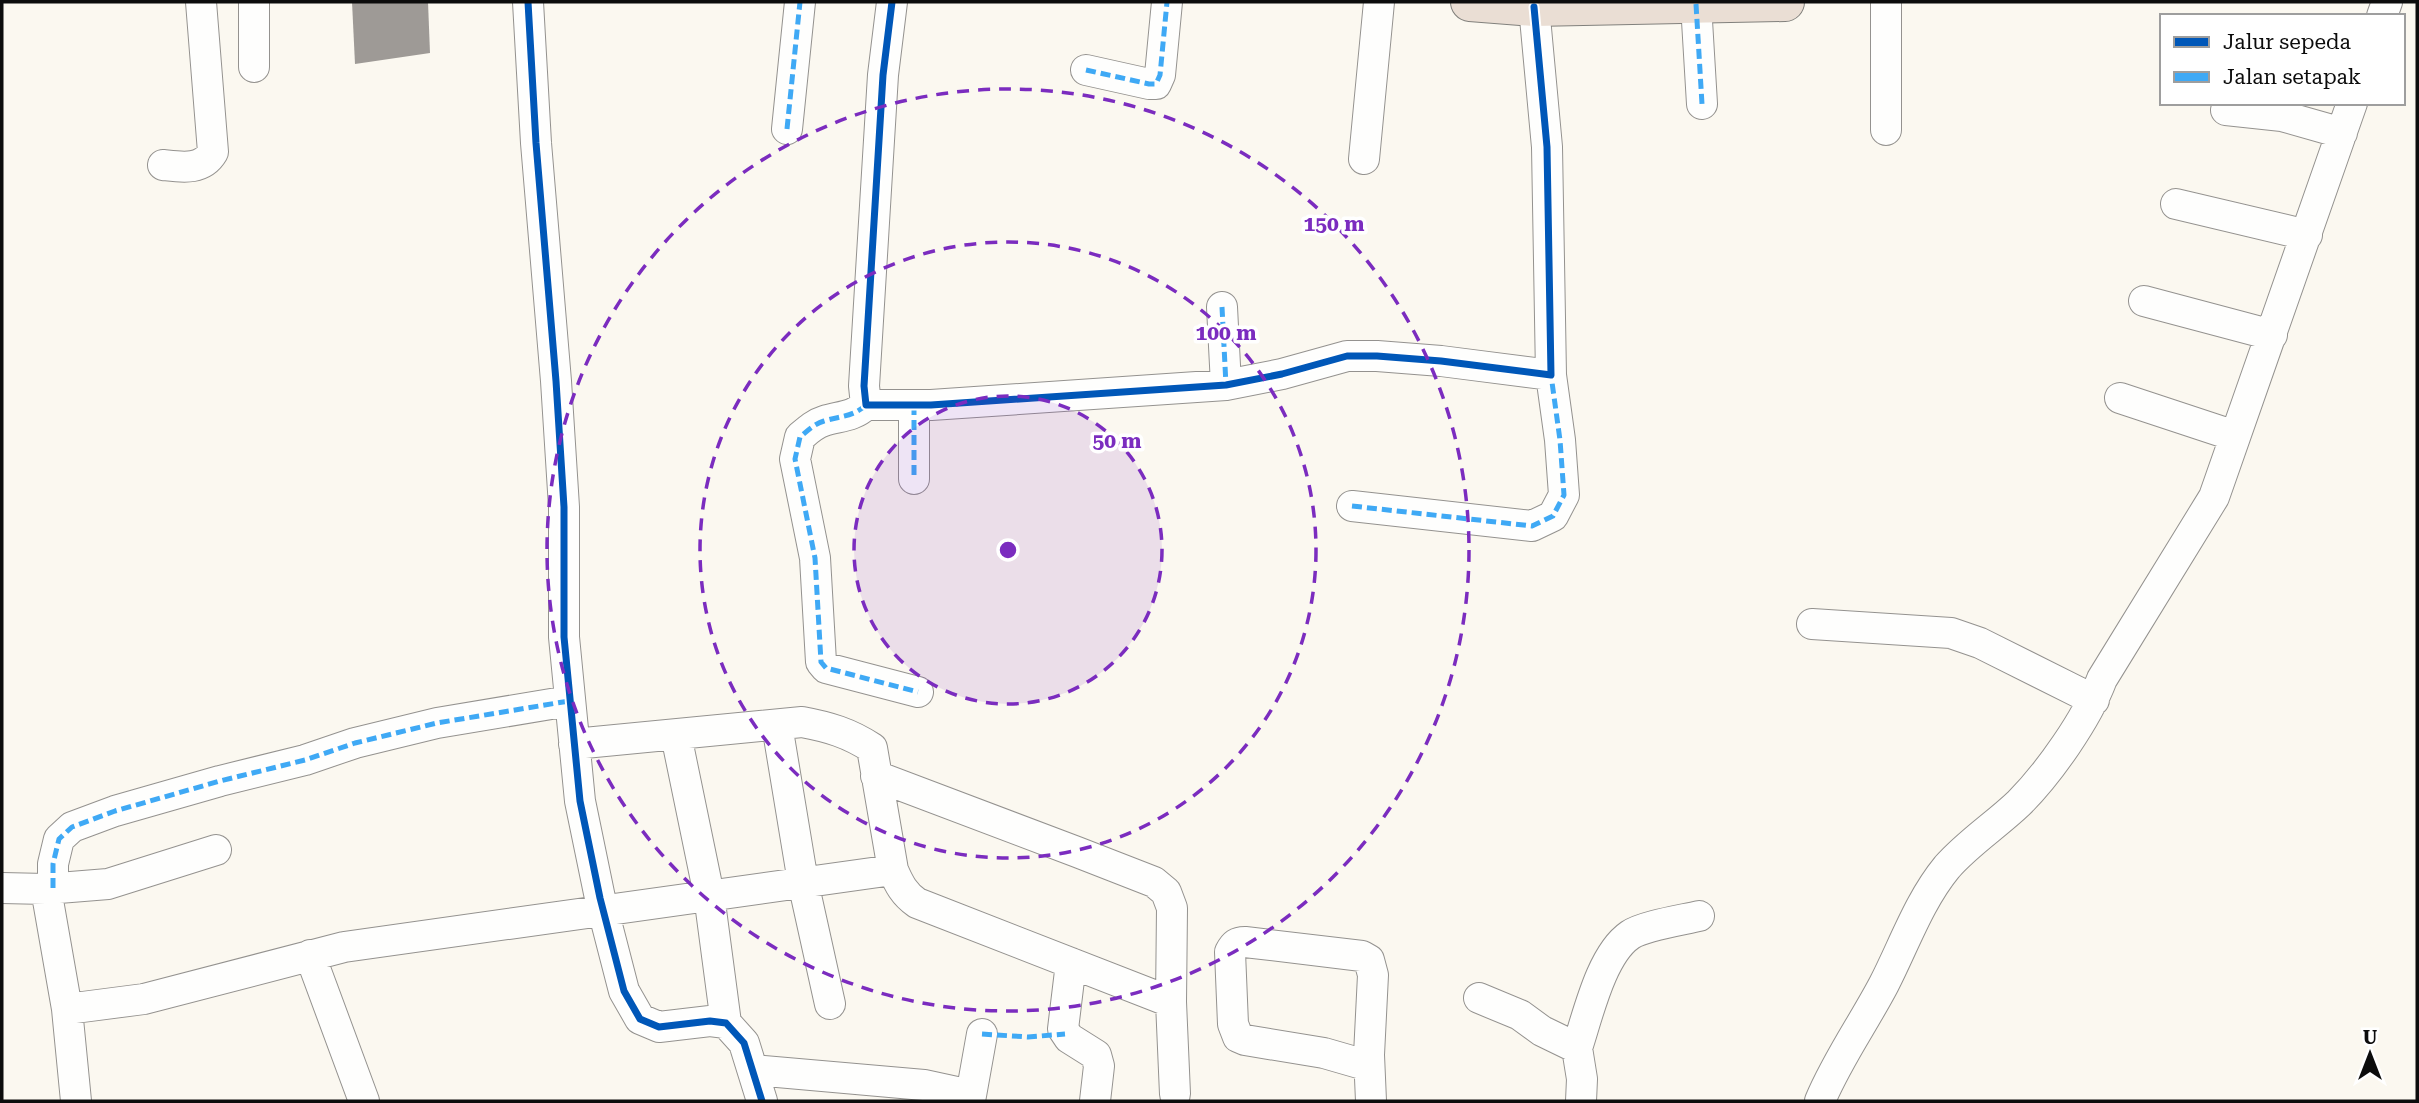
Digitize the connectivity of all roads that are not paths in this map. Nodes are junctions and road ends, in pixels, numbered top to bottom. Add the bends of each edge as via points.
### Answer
1 (201, 2) edge
2 (254, 2) edge
3 (528, 2) edge
4 (800, 2) edge
5 (892, 2) edge
6 (1167, 2) edge
7 (1379, 2) edge
8 (1470, 2) edge
9 (1785, 2) edge
10 (1886, 2) edge
11 (1696, 4) junction
12 (1534, 7) junction
13 (254, 67) dead end
14 (1086, 70) dead end
15 (1702, 104) dead end
16 (2351, 105) edge
17 (2226, 110) dead end
18 (787, 129) dead end
19 (1886, 130) dead end
20 (2342, 133) junction
21 (1364, 159) dead end
22 (163, 165) dead end
23 (2176, 204) dead end
24 (2307, 235) junction
25 (2144, 301) dead end
26 (1222, 307) dead end
27 (2272, 335) junction
28 (1551, 375) junction
29 (1226, 385) junction
30 (2120, 398) dead end
31 (866, 405) junction
32 (914, 405) junction
33 (2235, 436) junction
34 (914, 479) dead end
35 (1352, 506) dead end
36 (1812, 624) dead end
37 (918, 692) dead end
38 (2094, 699) junction
39 (569, 701) junction
40 (777, 725) junction
41 (676, 734) junction
42 (574, 744) junction
43 (876, 776) junction
44 (216, 850) dead end
45 (893, 870) junction
46 (803, 882) junction
47 (2, 888) edge
48 (50, 889) junction
49 (709, 895) junction
50 (603, 910) junction
51 (1699, 916) dead end
52 (310, 955) junction
53 (1071, 963) junction
54 (1479, 998) dead end
55 (1171, 1002) junction
56 (830, 1004) dead end
57 (67, 1009) junction
58 (726, 1023) junction
59 (982, 1034) dead end
60 (1577, 1048) junction
61 (1368, 1066) junction
62 (753, 1070) junction
63 (1175, 1094) dead end
64 (970, 1098) edge
65 (76, 1101) edge
66 (364, 1101) edge
67 (762, 1101) edge
68 (1095, 1101) edge
69 (1371, 1101) edge
70 (1581, 1101) edge
71 (1819, 1101) edge

1 - 22 street via 213,152 201,164
2 - 13 street
3 - 39 street via 564,507
4 - 18 street
5 - 31 street via 883,75
6 - 14 street via 1156,84
7 - 21 street
8 - 12 highway
9 - 11 highway
10 - 19 street
11 - 12 highway
11 - 15 street
12 - 28 street via 1547,147
16 - 20 street
17 - 20 street via 2282,116
20 - 24 street
23 - 24 street
24 - 27 street
25 - 27 street
26 - 29 street
27 - 33 street
28 - 29 street via 1428,360 1347,356
28 - 35 street via 1564,495 1553,516 1532,526
29 - 32 street
30 - 33 street
31 - 32 street
31 - 37 street via 855,415 810,428 800,437 795,459 815,558 821,662 826,668
32 - 34 street
33 - 38 street via 2214,497
36 - 38 street via 1951,633
38 - 71 street via 2019,803 1947,868 1921,907
39 - 42 street
39 - 48 street via 367,740 72,827 59,839
40 - 41 street
40 - 43 street via 802,722 851,734 872,748
40 - 46 street
41 - 42 street
41 - 49 street
42 - 50 street via 580,801
43 - 45 street
43 - 55 street via 1154,883 1166,892 1172,908
44 - 48 street via 108,884
45 - 46 street
45 - 53 street via 906,895 917,902
46 - 49 street
46 - 56 street
47 - 48 street
48 - 57 street
49 - 50 street
49 - 58 street
50 - 52 street
50 - 58 street via 624,991 639,1019 659,1027
51 - 60 street via 1632,933 1617,946 1608,959
52 - 57 street via 144,999
52 - 66 street
53 - 55 street
53 - 68 street via 1063,1029 1096,1055
54 - 60 street
55 - 63 street
57 - 65 street
58 - 62 street via 744,1043
59 - 64 street
60 - 70 street
61 - 61 street via 1238,1037 1233,1024 1233,946 1245,942 1368,960 1373,975
61 - 69 street
62 - 64 street via 924,1085
62 - 67 street

